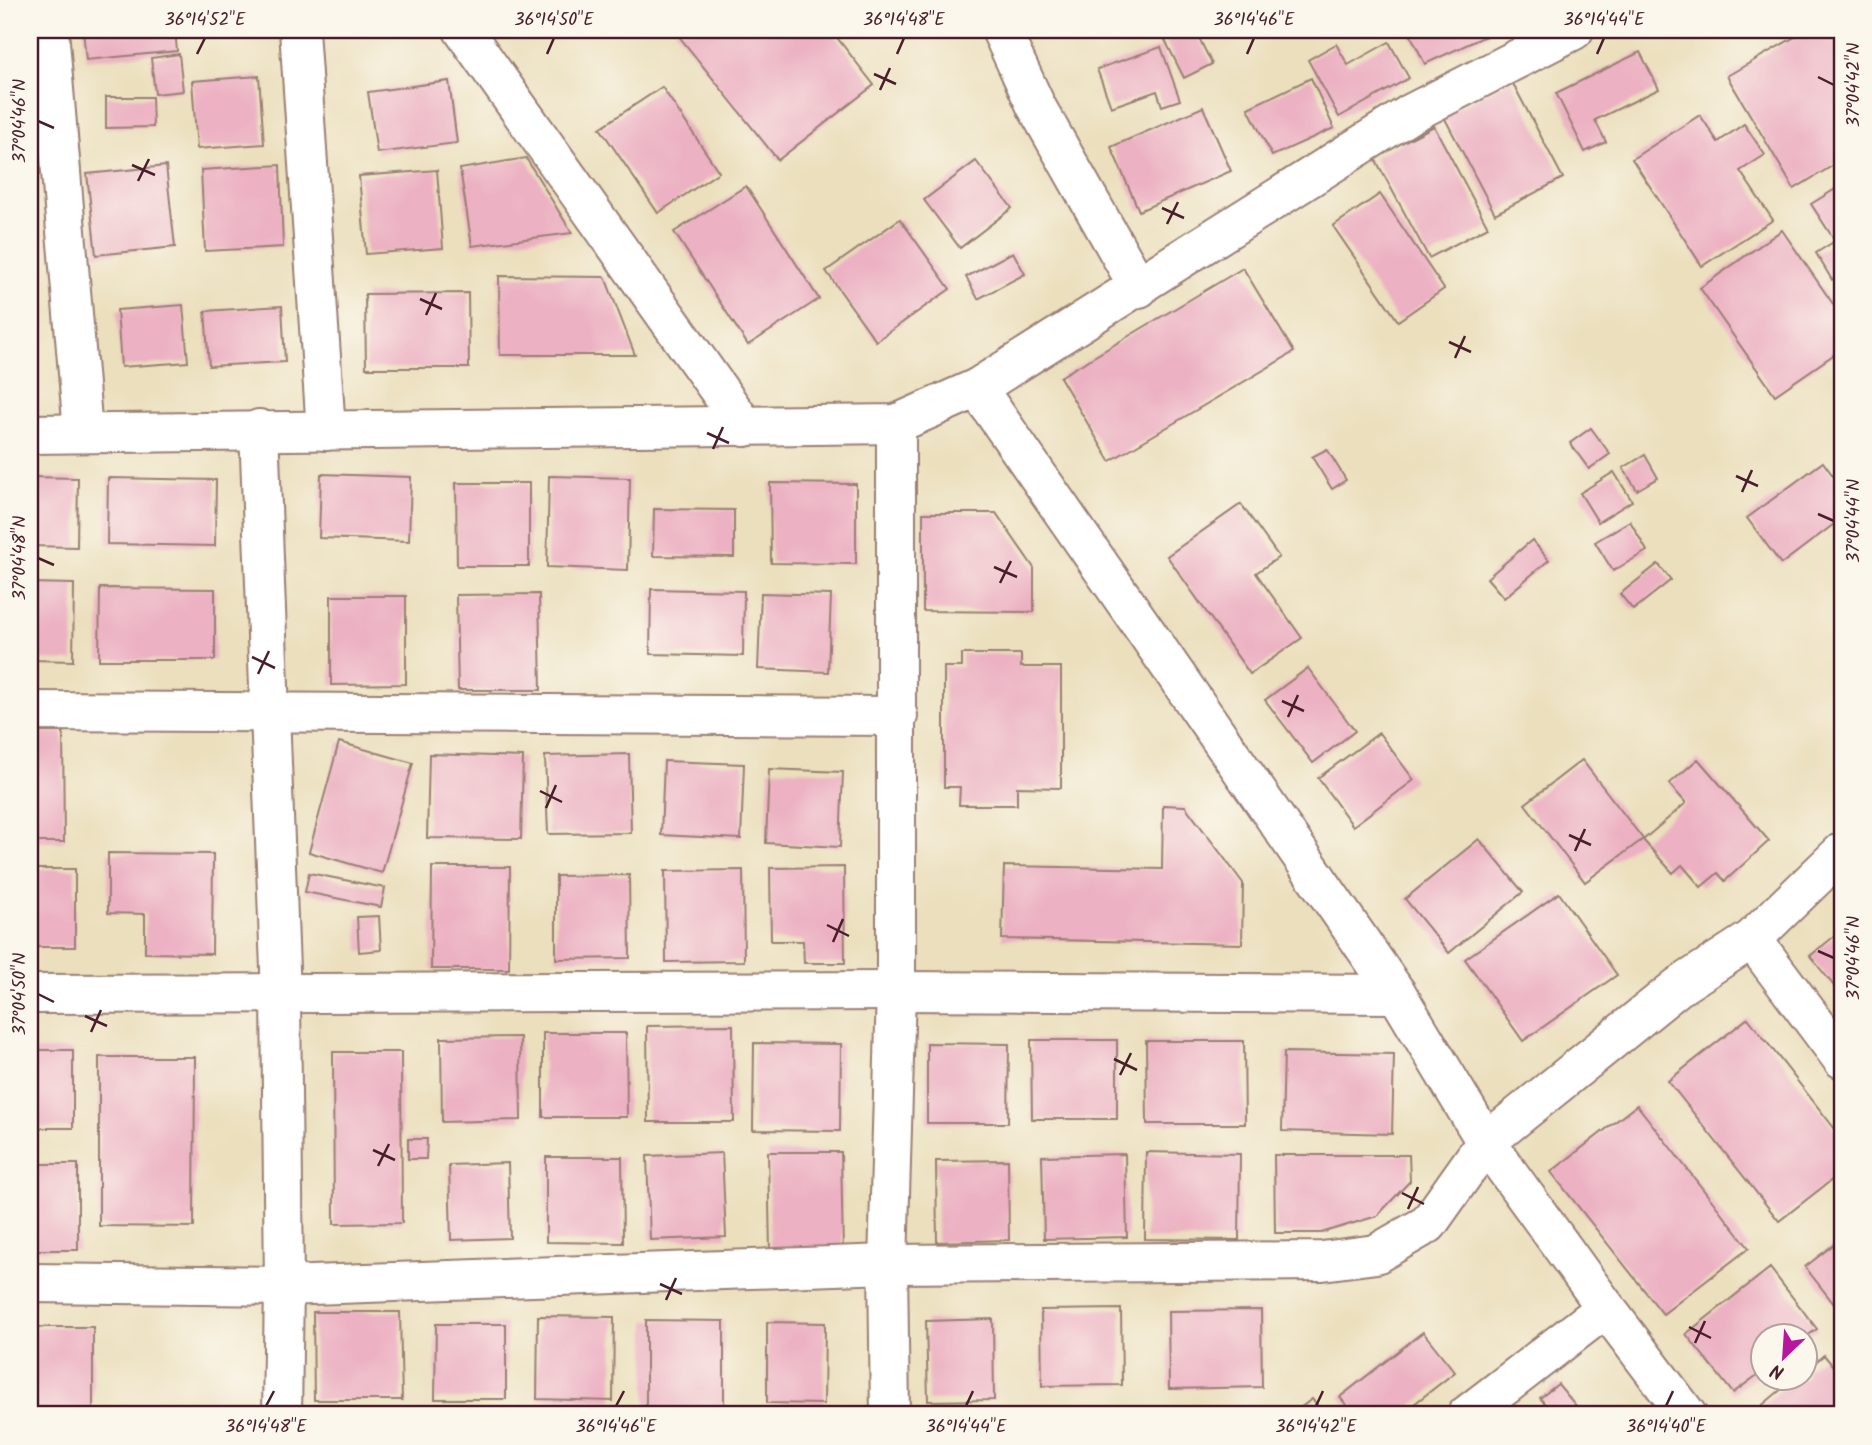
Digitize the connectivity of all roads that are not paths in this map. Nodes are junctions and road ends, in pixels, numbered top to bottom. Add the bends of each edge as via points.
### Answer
1 (49, 30) edge
2 (299, 30) edge
3 (463, 30) edge
4 (1001, 30) edge
5 (1574, 30) edge
6 (1139, 288) junction
7 (977, 388) junction
8 (896, 424) junction
9 (745, 426) junction
10 (259, 429) junction
11 (326, 431) junction
12 (83, 432) junction
13 (30, 434) edge
14 (30, 710) edge
15 (269, 713) junction
16 (898, 716) junction
17 (1842, 852) edge
18 (1752, 939) junction
19 (897, 991) junction
20 (30, 994) edge
21 (1396, 994) junction
22 (281, 995) junction
23 (1842, 1059) edge
24 (1486, 1142) junction
25 (888, 1264) junction
26 (30, 1283) edge
27 (284, 1286) junction
28 (1606, 1308) junction
29 (282, 1415) edge
30 (890, 1415) edge
31 (1467, 1415) edge
32 (1687, 1415) edge

1 - 12 street
2 - 11 street
3 - 9 street
4 - 6 street via 1036,106
5 - 6 street via 1410,114
6 - 7 street
7 - 8 street
7 - 21 street
8 - 9 street
8 - 16 street
9 - 11 street
10 - 11 street
10 - 12 street
10 - 15 street
12 - 13 street
14 - 15 street
15 - 16 street
15 - 22 street
16 - 19 street
17 - 18 street
18 - 23 street
18 - 24 street via 1678,987
19 - 21 street
19 - 22 street
19 - 25 street
20 - 22 street
21 - 24 street
22 - 27 street
24 - 25 street via 1428,1224 1376,1254 1322,1262
24 - 28 street
25 - 27 street
25 - 30 street
26 - 27 street
27 - 29 street
28 - 31 street
28 - 32 street

